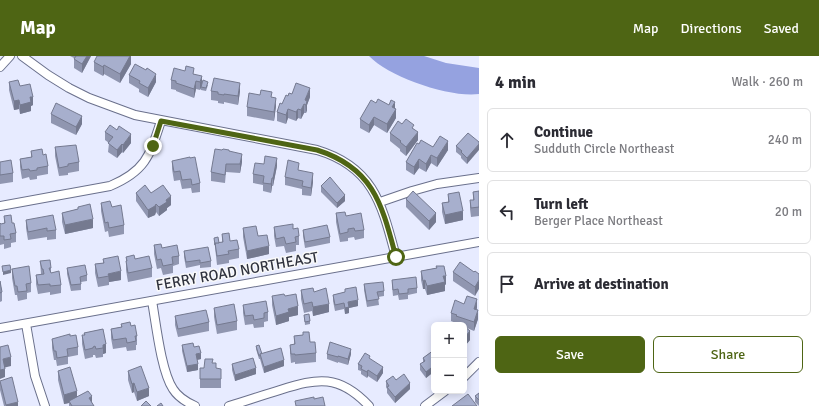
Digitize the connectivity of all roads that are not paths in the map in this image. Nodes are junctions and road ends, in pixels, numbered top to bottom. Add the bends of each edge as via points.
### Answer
1 (10, 56) edge
2 (22, 56) edge
3 (0, 67) edge
4 (161, 121) junction
5 (479, 178) edge
6 (380, 202) junction
7 (0, 206) edge
8 (479, 242) edge
9 (396, 257) junction
10 (152, 301) junction
11 (26, 324) junction
12 (0, 328) edge
13 (479, 362) edge
14 (467, 374) edge
15 (441, 394) edge
16 (45, 406) edge
17 (195, 406) edge
18 (230, 406) edge
19 (369, 406) edge
20 (425, 406) edge

1 - 3 street
2 - 4 street via 48,75 89,98 135,115
4 - 6 street via 330,154 340,158 359,173
4 - 7 street via 153,146 144,162 123,181 110,186
5 - 6 street via 412,190
6 - 9 street
8 - 9 street, FERRY ROAD NORTHEAST
9 - 10 street, FERRY ROAD NORTHEAST
10 - 11 street, FERRY ROAD NORTHEAST
10 - 17 street via 167,378 177,394
11 - 12 street, FERRY ROAD NORTHEAST
11 - 16 street via 35,376
13 - 14 street
15 - 20 street
18 - 19 street via 301,383 318,381 344,386 360,396

